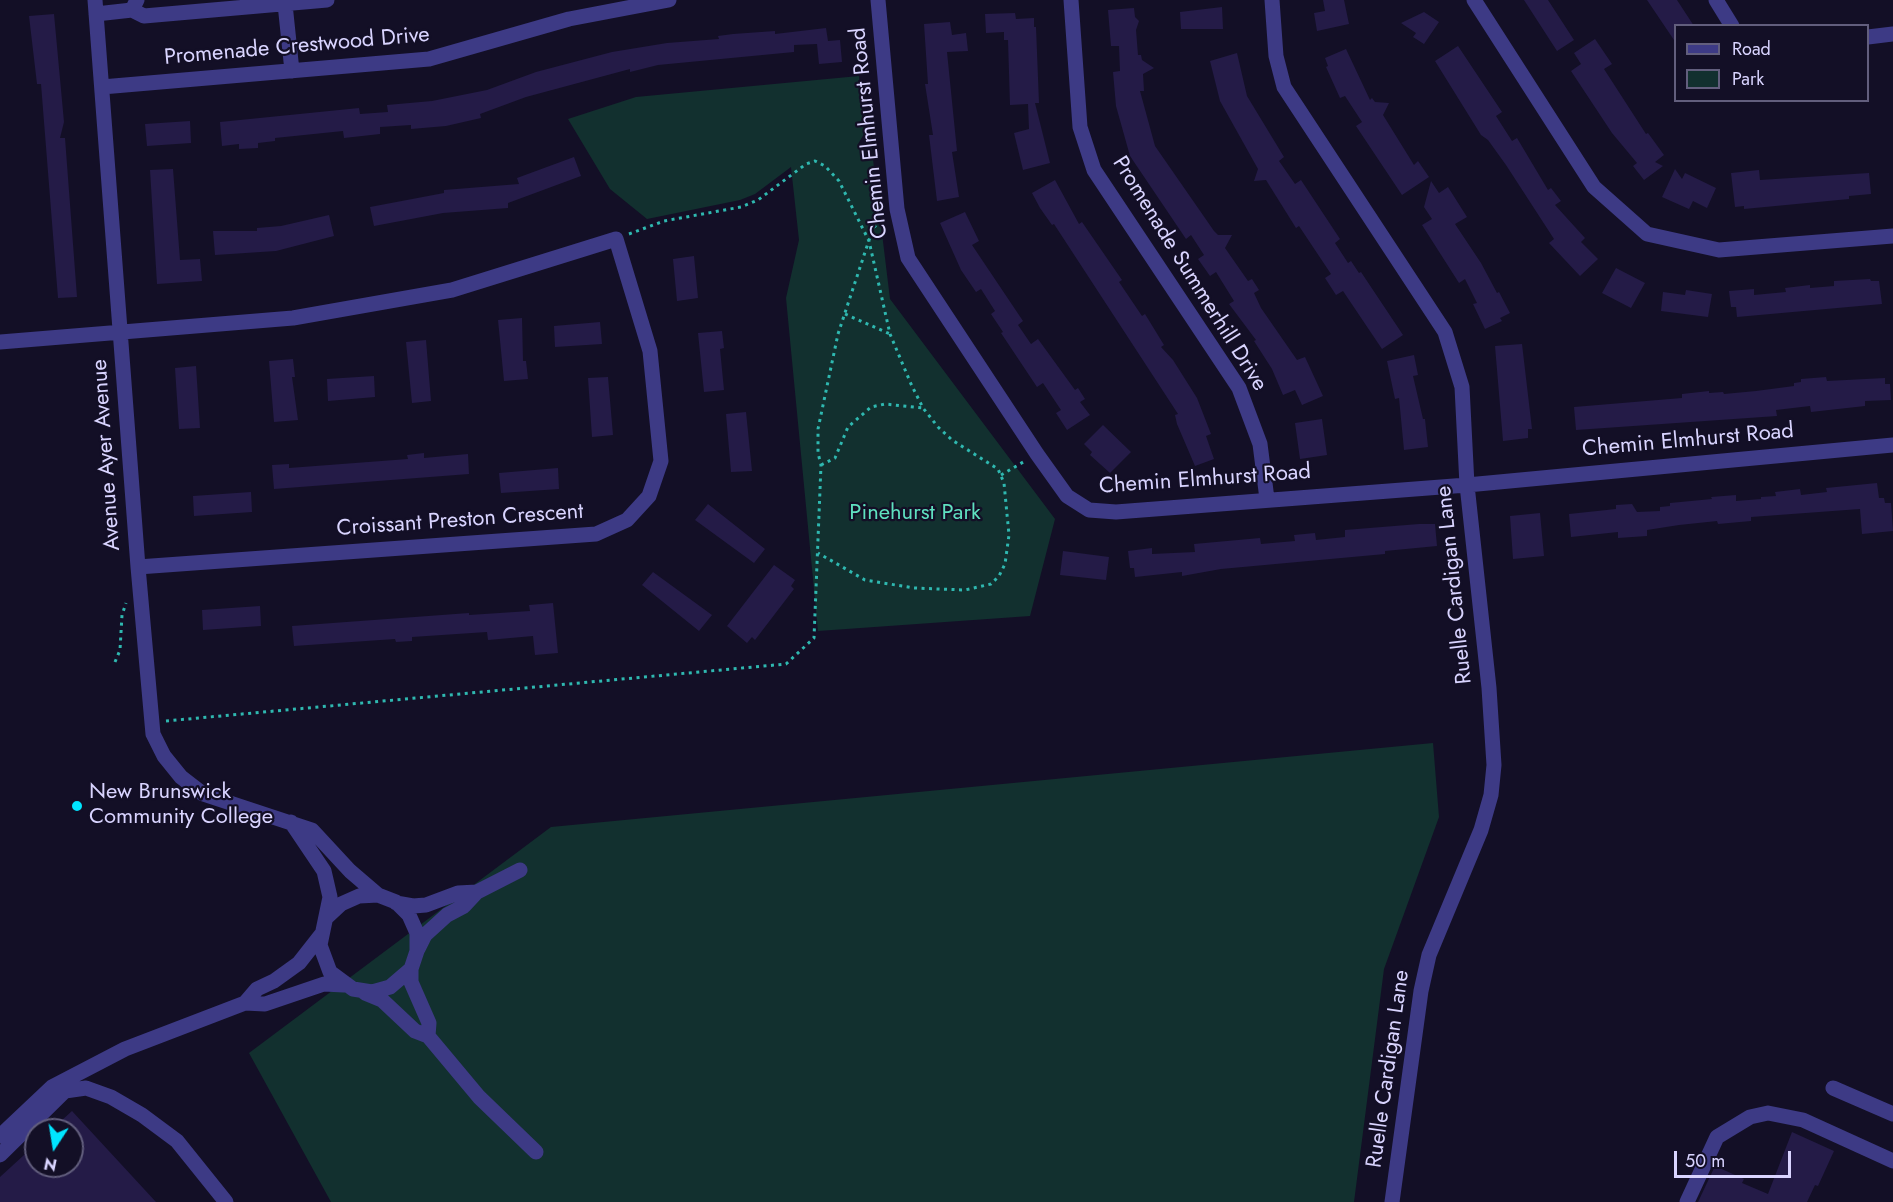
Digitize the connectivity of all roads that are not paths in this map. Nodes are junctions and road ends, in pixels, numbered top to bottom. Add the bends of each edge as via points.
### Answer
1 (327, 0) edge
2 (669, 0) edge
3 (878, 0) edge
4 (1071, 0) edge
5 (1272, 0) edge
6 (1474, 0) edge
7 (1716, 0) edge
8 (285, 4) junction
9 (134, 5) edge
10 (96, 7) edge
11 (1730, 24) edge
12 (1893, 34) edge
13 (1869, 37) edge
14 (292, 71) junction
15 (102, 87) junction
16 (1893, 236) edge
17 (120, 331) junction
18 (0, 342) edge
19 (1893, 445) edge
20 (1467, 485) junction
21 (1267, 500) junction
22 (138, 567) junction
23 (291, 822) junction
24 (520, 870) dead end
25 (477, 892) junction
26 (378, 895) junction
27 (396, 903) junction
28 (327, 917) junction
29 (321, 936) junction
30 (417, 951) junction
31 (411, 969) junction
32 (344, 985) junction
33 (362, 991) junction
34 (245, 1003) junction
35 (428, 1036) junction
36 (1833, 1088) dead end
37 (1893, 1114) edge
38 (0, 1136) edge
39 (536, 1152) dead end
40 (0, 1155) edge
41 (1893, 1161) edge
42 (226, 1202) edge
43 (1392, 1202) edge
44 (1686, 1202) edge

1 - 8 street
2 - 14 street, Promenade Crestwood Drive via 569,19 429,59
3 - 21 street, Chemin Elmhurst Road via 897,209 908,258 1067,496 1089,510 1116,512
4 - 21 street, Promenade Summerhill Drive via 1080,127 1094,170 1239,388 1260,444
5 - 20 street, Ruelle Cardigan Lane via 1276,56 1284,87 1445,332 1462,387
6 - 16 street via 1594,187 1647,234 1719,250
7 - 11 street
8 - 9 street via 144,16
8 - 14 street
9 - 10 street
10 - 15 street, Avenue Ayer Avenue
12 - 13 street
14 - 15 street, Promenade Crestwood Drive
15 - 17 street, Avenue Ayer Avenue
17 - 18 street
17 - 22 street, Avenue Ayer Avenue
17 - 22 street, Croissant Preston Crescent via 293,318 452,290 616,239 650,351 661,461 649,496 627,520 596,534
19 - 20 street, Chemin Elmhurst Road
20 - 21 street, Chemin Elmhurst Road
20 - 43 street, Ruelle Cardigan Lane via 1489,688 1494,765 1491,795 1481,830 1429,955
22 - 23 street, Avenue Ayer Avenue via 149,709 153,734 164,756 181,777 203,794
23 - 26 street, Avenue Ayer Avenue via 312,830
23 - 28 street via 324,871 330,897
24 - 25 street
25 - 27 street via 458,893 426,905
25 - 30 street via 433,927
26 - 27 street
26 - 28 street via 349,899
27 - 30 street via 414,924
28 - 29 street
29 - 32 street via 325,964
29 - 34 street via 294,967 257,989
30 - 31 street
31 - 33 street via 390,987
31 - 35 street via 411,982 429,1023
32 - 33 street
32 - 34 street via 324,984 265,1004
33 - 35 street via 382,1000 415,1031
34 - 38 street via 124,1049 51,1087
35 - 39 street via 478,1097
36 - 37 street
40 - 42 street via 65,1091 86,1088 111,1096 177,1141
41 - 44 street via 1803,1120 1768,1113 1750,1117 1717,1137

